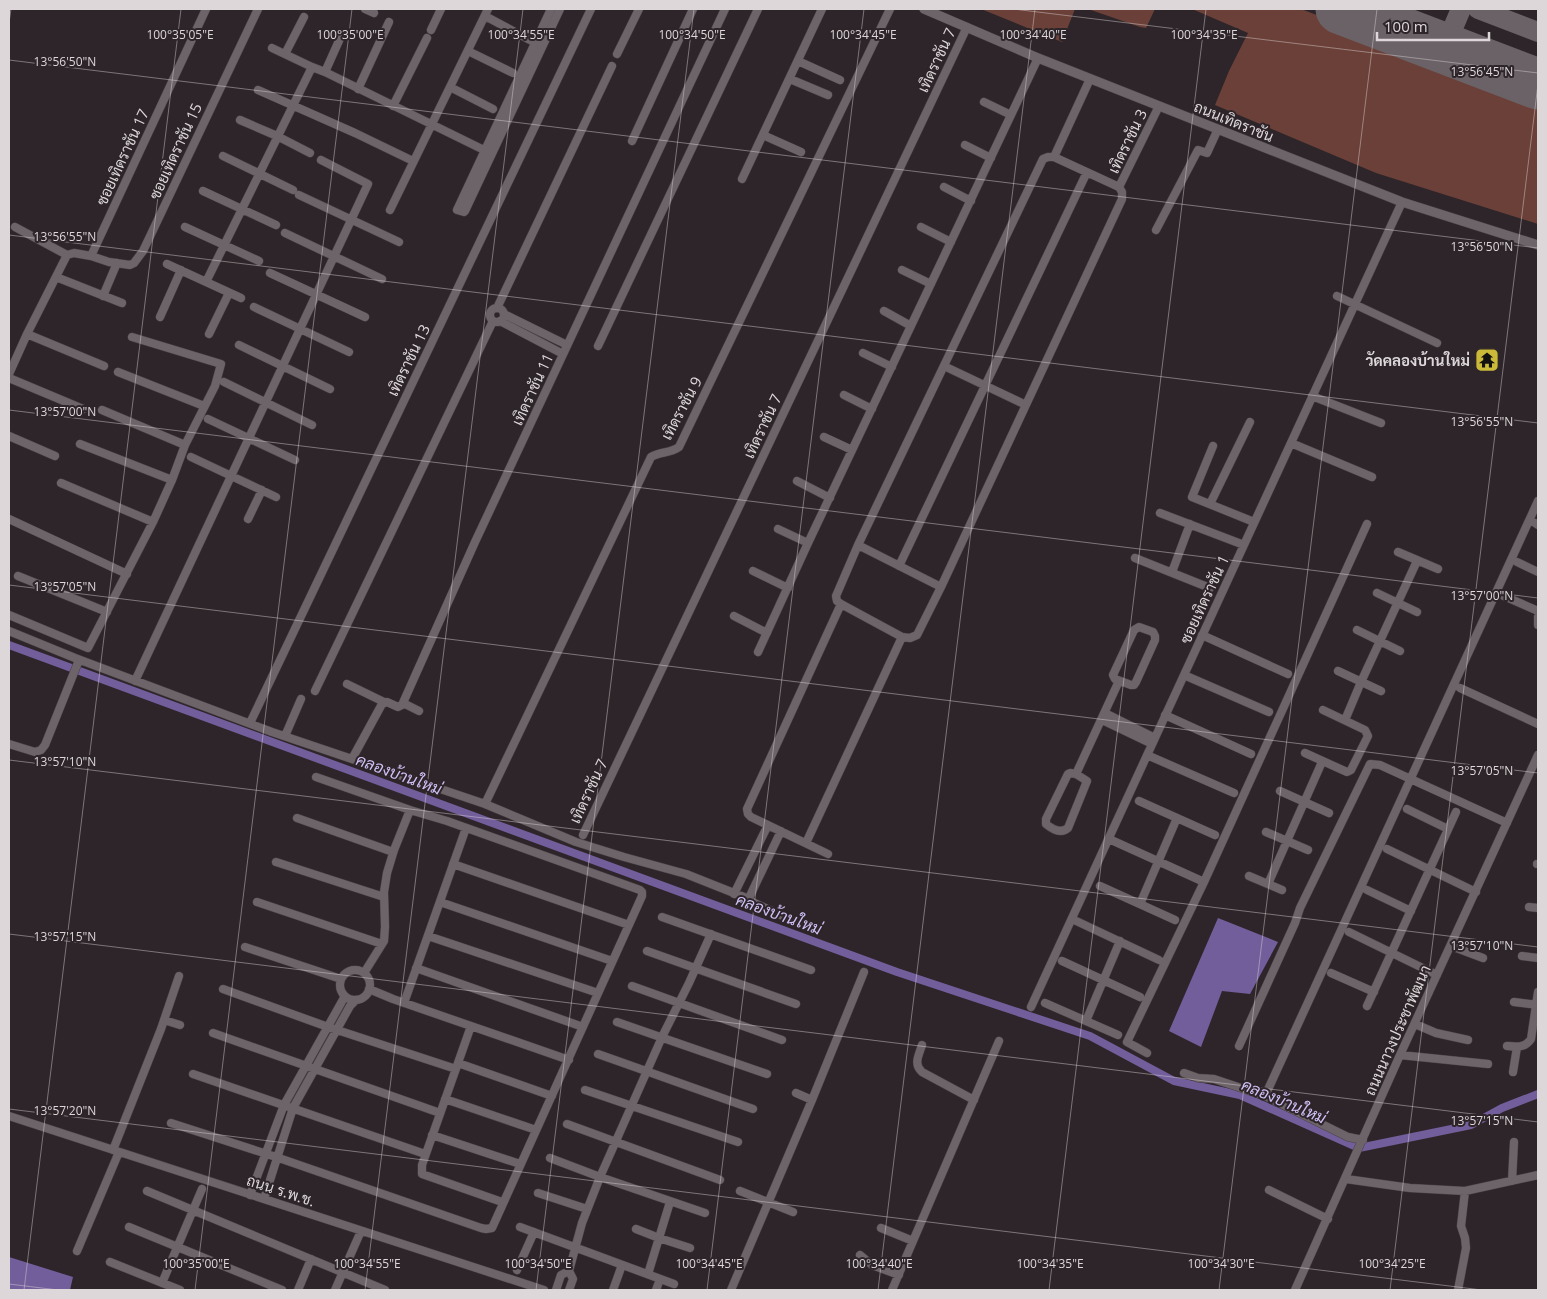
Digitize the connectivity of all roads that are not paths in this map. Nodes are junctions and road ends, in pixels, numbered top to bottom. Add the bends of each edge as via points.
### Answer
1 (206, 9) edge
2 (258, 9) edge
3 (364, 9) edge
4 (551, 9) edge
5 (560, 9) edge
6 (591, 9) edge
7 (639, 9) edge
8 (693, 9) edge
9 (725, 9) edge
10 (758, 9) edge
11 (822, 9) edge
12 (890, 9) edge
13 (924, 9) edge
14 (437, 10) edge
15 (487, 12) edge
16 (374, 13) dead end
17 (304, 17) dead end
18 (388, 22) dead end
19 (966, 28) junction
20 (431, 30) dead end
21 (342, 34) dead end
22 (427, 38) dead end
23 (530, 40) dead end
24 (272, 48) dead end
25 (468, 51) junction
26 (285, 54) junction
27 (617, 54) dead end
28 (1038, 58) junction
29 (798, 61) junction
30 (612, 66) dead end
31 (312, 67) junction
32 (325, 72) junction
33 (513, 73) dead end
34 (790, 79) junction
35 (1090, 79) junction
36 (840, 80) dead end
37 (450, 87) junction
38 (358, 89) junction
39 (258, 90) dead end
40 (828, 95) dead end
41 (984, 102) dead end
42 (293, 105) junction
43 (393, 106) junction
44 (1159, 106) junction
45 (493, 109) dead end
46 (1011, 115) junction
47 (240, 120) dead end
48 (431, 125) junction
49 (1218, 129) junction
50 (763, 135) junction
51 (277, 136) junction
52 (632, 141) dead end
53 (965, 145) dead end
54 (488, 152) junction
55 (801, 152) dead end
56 (310, 154) dead end
57 (223, 156) dead end
58 (1054, 157) junction
59 (991, 158) junction
60 (321, 160) dead end
61 (413, 161) junction
62 (1087, 172) junction
63 (260, 175) junction
64 (742, 179) dead end
65 (944, 187) dead end
66 (1120, 187) junction
67 (204, 191) dead end
68 (971, 201) junction
69 (1402, 202) junction
70 (241, 209) junction
71 (390, 210) dead end
72 (352, 219) junction
73 (276, 226) dead end
74 (15, 227) dead end
75 (184, 227) dead end
76 (921, 227) dead end
77 (1156, 230) dead end
78 (285, 233) dead end
79 (399, 242) dead end
80 (951, 242) junction
81 (224, 244) junction
82 (1538, 245) edge
83 (68, 255) junction
84 (91, 256) junction
85 (334, 257) junction
86 (258, 261) dead end
87 (117, 263) junction
88 (168, 264) dead end
89 (180, 270) junction
90 (902, 270) dead end
91 (270, 273) dead end
92 (56, 276) junction
93 (382, 279) dead end
94 (206, 282) junction
95 (931, 284) junction
96 (229, 292) junction
97 (317, 294) junction
98 (103, 296) junction
99 (1336, 296) dead end
100 (241, 298) dead end
101 (122, 303) dead end
102 (1355, 304) junction
103 (254, 307) dead end
104 (497, 308) junction
105 (884, 311) dead end
106 (504, 314) junction
107 (160, 317) dead end
108 (365, 317) dead end
109 (497, 321) junction
110 (911, 326) junction
111 (300, 329) junction
112 (27, 334) junction
113 (210, 334) dead end
114 (132, 336) dead end
115 (1437, 342) dead end
116 (239, 345) dead end
117 (567, 345) junction
118 (598, 346) dead end
119 (349, 352) dead end
120 (863, 353) dead end
121 (563, 354) junction
122 (104, 366) dead end
123 (944, 366) junction
124 (282, 367) junction
125 (892, 367) junction
126 (118, 372) dead end
127 (9, 376) edge
128 (224, 382) dead end
129 (985, 386) junction
130 (330, 389) dead end
131 (844, 395) dead end
132 (1312, 396) junction
133 (266, 403) junction
134 (1026, 405) junction
135 (204, 406) junction
136 (872, 408) junction
137 (83, 409) dead end
138 (102, 410) dead end
139 (208, 419) dead end
140 (1250, 422) dead end
141 (1381, 423) dead end
142 (312, 425) dead end
143 (9, 436) edge
144 (824, 437) dead end
145 (249, 438) junction
146 (1291, 443) junction
147 (80, 444) dead end
148 (185, 444) junction
149 (1213, 446) dead end
150 (852, 450) junction
151 (55, 456) dead end
152 (191, 457) dead end
153 (294, 460) dead end
154 (231, 476) junction
155 (1372, 477) dead end
156 (172, 480) junction
157 (796, 481) dead end
158 (61, 483) dead end
159 (262, 490) junction
160 (276, 497) dead end
161 (830, 498) junction
162 (1538, 501) edge
163 (1210, 504) junction
164 (1160, 513) dead end
165 (9, 519) edge
166 (248, 519) dead end
167 (152, 522) junction
168 (1254, 522) junction
169 (1190, 524) junction
170 (1367, 524) dead end
171 (778, 529) dead end
172 (808, 543) junction
173 (858, 545) junction
174 (1244, 545) junction
175 (1398, 552) dead end
176 (1134, 558) dead end
177 (1417, 561) junction
178 (1517, 562) dead end
179 (899, 566) junction
180 (1438, 569) dead end
181 (753, 571) dead end
182 (1172, 572) junction
183 (1538, 572) edge
184 (127, 574) junction
185 (18, 576) dead end
186 (941, 587) junction
187 (788, 588) junction
188 (1210, 588) dead end
189 (1377, 593) dead end
190 (1497, 593) junction
191 (1397, 603) junction
192 (841, 604) junction
193 (107, 612) junction
194 (1418, 612) dead end
195 (1538, 612) edge
196 (9, 614) edge
197 (734, 616) dead end
198 (1538, 617) edge
199 (1538, 625) edge
200 (1357, 630) dead end
201 (9, 631) edge
202 (767, 633) junction
203 (1202, 635) junction
204 (902, 637) junction
205 (1379, 642) junction
206 (1400, 651) dead end
207 (758, 652) dead end
208 (78, 663) junction
209 (1338, 671) dead end
210 (1288, 674) dead end
211 (1184, 675) junction
212 (135, 681) junction
213 (1120, 681) junction
214 (1361, 682) junction
215 (348, 684) dead end
216 (1460, 688) dead end
217 (315, 691) dead end
218 (1380, 691) dead end
219 (301, 699) dead end
220 (384, 702) junction
221 (403, 703) junction
222 (1323, 710) dead end
223 (419, 711) dead end
224 (1269, 712) dead end
225 (1165, 715) junction
226 (1103, 717) junction
227 (1345, 720) junction
228 (250, 723) junction
229 (1538, 724) edge
230 (285, 736) junction
231 (1154, 741) junction
232 (9, 744) edge
233 (1305, 753) dead end
234 (1251, 754) dead end
235 (1147, 755) junction
236 (1538, 757) edge
237 (1358, 758) junction
238 (352, 759) junction
239 (1322, 762) junction
240 (1370, 764) junction
241 (1076, 774) junction
242 (316, 777) dead end
243 (1411, 779) junction
244 (1280, 792) dead end
245 (1234, 794) dead end
246 (1139, 801) dead end
247 (1304, 802) junction
248 (485, 804) junction
249 (1407, 809) dead end
250 (410, 810) junction
251 (1456, 812) dead end
252 (1329, 813) dead end
253 (297, 818) dead end
254 (1177, 818) junction
255 (1507, 823) junction
256 (768, 825) junction
257 (466, 828) junction
258 (1448, 829) junction
259 (781, 831) junction
260 (1266, 832) dead end
261 (1215, 834) dead end
262 (583, 835) dead end
263 (1108, 839) junction
264 (1287, 841) junction
265 (806, 843) junction
266 (1387, 849) dead end
267 (1308, 850) dead end
268 (393, 852) junction
269 (828, 854) dead end
270 (1158, 861) junction
271 (276, 862) dead end
272 (453, 864) junction
273 (1430, 870) junction
274 (1249, 876) dead end
275 (1204, 882) junction
276 (1268, 884) junction
277 (1100, 886) dead end
278 (1282, 890) dead end
279 (1367, 890) dead end
280 (1476, 892) junction
281 (734, 894) junction
282 (384, 897) junction
283 (748, 900) junction
284 (257, 902) dead end
285 (440, 902) junction
286 (1140, 904) junction
287 (1529, 906) dead end
288 (1538, 908) edge
289 (1411, 911) junction
290 (662, 917) dead end
291 (1072, 918) junction
292 (1175, 920) dead end
293 (798, 923) dead end
294 (629, 925) junction
295 (1348, 932) dead end
296 (711, 934) junction
297 (428, 936) junction
298 (1120, 941) junction
299 (382, 944) junction
300 (1451, 946) junction
301 (245, 947) dead end
302 (647, 951) dead end
303 (1392, 953) junction
304 (1522, 956) dead end
305 (1483, 958) dead end
306 (1538, 958) edge
307 (1159, 960) dead end
308 (612, 961) junction
309 (1062, 961) dead end
310 (416, 968) junction
311 (696, 968) junction
312 (811, 970) dead end
313 (864, 972) dead end
314 (1331, 973) dead end
315 (364, 974) junction
316 (1437, 975) junction
317 (179, 976) dead end
318 (341, 979) junction
319 (1103, 980) junction
320 (632, 986) dead end
321 (223, 989) dead end
322 (369, 990) junction
323 (1374, 992) junction
324 (1538, 992) edge
325 (598, 993) junction
326 (345, 996) junction
327 (1140, 997) dead end
328 (356, 1000) junction
329 (1514, 1002) dead end
330 (404, 1003) junction
331 (1045, 1003) dead end
332 (678, 1004) junction
333 (796, 1004) dead end
334 (1537, 1005) edge
335 (1367, 1006) dead end
336 (1031, 1007) dead end
337 (164, 1020) junction
338 (1086, 1021) junction
339 (617, 1022) dead end
340 (1415, 1024) junction
341 (180, 1025) dead end
342 (471, 1026) junction
343 (583, 1027) junction
344 (332, 1028) junction
345 (213, 1033) dead end
346 (1118, 1035) dead end
347 (662, 1037) junction
348 (782, 1040) dead end
349 (1468, 1040) dead end
350 (999, 1041) dead end
351 (922, 1045) dead end
352 (1239, 1046) dead end
353 (1507, 1046) dead end
354 (1517, 1047) junction
355 (1147, 1053) dead end
356 (598, 1054) dead end
357 (1400, 1055) junction
358 (568, 1060) junction
359 (1488, 1064) dead end
360 (306, 1066) junction
361 (457, 1066) junction
362 (315, 1068) junction
363 (646, 1072) junction
364 (1513, 1072) dead end
365 (1184, 1073) dead end
366 (193, 1074) dead end
367 (767, 1074) dead end
368 (585, 1090) dead end
369 (796, 1094) dead end
370 (552, 1096) junction
371 (1265, 1096) junction
372 (445, 1099) junction
373 (812, 1100) junction
374 (974, 1100) junction
375 (284, 1105) junction
376 (631, 1106) junction
377 (292, 1108) junction
378 (753, 1109) dead end
379 (440, 1113) junction
380 (9, 1116) edge
381 (171, 1123) dead end
382 (567, 1124) dead end
383 (536, 1130) junction
384 (432, 1135) junction
385 (1362, 1141) junction
386 (616, 1142) junction
387 (738, 1142) dead end
388 (1514, 1142) dead end
389 (116, 1151) junction
390 (425, 1154) junction
391 (265, 1155) junction
392 (276, 1157) junction
393 (550, 1158) dead end
394 (520, 1164) junction
395 (1538, 1175) edge
396 (600, 1177) junction
397 (1346, 1178) junction
398 (720, 1180) dead end
399 (1512, 1181) junction
400 (202, 1189) dead end
401 (1269, 1190) dead end
402 (147, 1191) dead end
403 (740, 1191) dead end
404 (1465, 1191) junction
405 (538, 1193) dead end
406 (250, 1195) junction
407 (264, 1199) junction
408 (502, 1202) junction
409 (670, 1202) junction
410 (768, 1202) junction
411 (587, 1209) junction
412 (193, 1210) junction
413 (793, 1212) dead end
414 (705, 1213) dead end
415 (1328, 1218) junction
416 (520, 1226) dead end
417 (129, 1227) dead end
418 (881, 1228) dead end
419 (636, 1229) dead end
420 (361, 1231) junction
421 (534, 1232) junction
422 (659, 1238) junction
423 (912, 1240) junction
424 (177, 1247) junction
425 (575, 1248) junction
426 (690, 1248) dead end
427 (77, 1252) dead end
428 (860, 1255) dead end
429 (311, 1260) junction
430 (110, 1262) dead end
431 (622, 1265) junction
432 (517, 1270) dead end
433 (569, 1271) junction
434 (343, 1273) junction
435 (648, 1274) junction
436 (898, 1275) junction
437 (660, 1279) junction
438 (162, 1283) junction
439 (674, 1284) dead end
440 (180, 1290) edge
441 (282, 1290) edge
442 (298, 1290) edge
443 (335, 1290) edge
444 (385, 1290) edge
445 (544, 1290) edge
446 (556, 1290) edge
447 (569, 1290) edge
448 (613, 1290) edge
449 (656, 1290) edge
450 (731, 1290) edge
451 (892, 1290) edge
452 (1295, 1290) edge
453 (1458, 1290) edge

1 - 84 street, ซอยเทิดราชัน 17
2 - 87 street, ซอยเทิดราชัน 15 via 143,251 130,266
3 - 16 street
4 - 54 street
5 - 54 street
6 - 228 street, เทิดราชัน 13
7 - 27 street
8 - 52 street
9 - 117 street, เทิดราชัน 11
10 - 118 street
11 - 29 street
12 - 248 street, เทิดราชัน 9 via 679,447 651,457
13 - 19 street, ถนนเทิดราชัน
14 - 20 street
15 - 23 street
15 - 25 street
17 - 26 street
18 - 38 street
19 - 28 street, ถนนเทิดราชัน
19 - 262 street, เทิดราชัน 7
21 - 32 street
22 - 43 street
24 - 26 street
25 - 33 street
25 - 37 street
26 - 31 street
28 - 35 street, ถนนเทิดราชัน
28 - 46 street
29 - 34 street
29 - 36 street
30 - 104 street
31 - 32 street
31 - 42 street
32 - 38 street
34 - 40 street
34 - 50 street
35 - 44 street, ถนนเทิดราชัน
35 - 58 street
37 - 45 street
37 - 48 street
38 - 43 street
39 - 42 street
41 - 46 street
42 - 51 street
42 - 61 street
43 - 48 street
44 - 49 street, ถนนเทิดราชัน
44 - 66 street, เทิดราชัน 3
46 - 59 street
47 - 51 street
48 - 54 street
48 - 61 street
49 - 69 street, ถนนเทิดราชัน
49 - 77 street via 1207,153 1198,150
50 - 55 street
50 - 64 street
51 - 56 street
51 - 63 street
53 - 59 street
54 - 54 street via 465,211 463,212 457,208
57 - 63 street
58 - 62 street
58 - 123 street via 1043,159
59 - 68 street
60 - 72 street via 368,184
61 - 71 street
62 - 66 street
62 - 129 street
63 - 70 street
63 - 72 street
65 - 68 street
66 - 134 street, เทิดราชัน 3 via 1122,199
67 - 70 street
68 - 80 street
69 - 82 street, ถนนเทิดราชัน
69 - 102 street, ซอยเทิดราชัน 1
70 - 73 street
70 - 81 street
72 - 79 street
72 - 85 street
74 - 83 street
75 - 81 street
76 - 80 street
78 - 85 street
80 - 95 street
81 - 86 street
81 - 94 street
83 - 84 street
83 - 92 street
84 - 87 street, ซอยเทิดราชัน 15
85 - 93 street
85 - 97 street
87 - 98 street
88 - 89 street
89 - 94 street
89 - 107 street
90 - 95 street
91 - 97 street
92 - 98 street
92 - 112 street
94 - 96 street
95 - 110 street
96 - 100 street
96 - 113 street
97 - 108 street
97 - 111 street
98 - 101 street
99 - 102 street
102 - 115 street
102 - 132 street, ซอยเทิดราชัน 1
103 - 111 street
104 - 106 street
104 - 109 street via 490,313 490,318
105 - 110 street
106 - 109 street
106 - 117 street
109 - 121 street
109 - 217 street
110 - 125 street
111 - 119 street
111 - 124 street
112 - 122 street
112 - 127 street
114 - 135 street via 221,364 215,386
116 - 124 street
117 - 121 street, เทิดราชัน 11
120 - 125 street
121 - 221 street, เทิดราชัน 11
123 - 129 street
123 - 173 street
124 - 130 street
124 - 133 street
125 - 136 street
126 - 135 street
127 - 137 street
128 - 133 street
129 - 134 street
129 - 179 street
131 - 136 street
132 - 141 street
132 - 146 street, ซอยเทิดราชัน 1
133 - 142 street
133 - 145 street
134 - 186 street, เทิดราชัน 3
135 - 148 street
136 - 150 street
138 - 148 street
139 - 145 street
140 - 163 street
143 - 151 street
144 - 150 street
145 - 153 street
145 - 154 street
146 - 155 street
146 - 168 street, ซอยเทิดราชัน 1
147 - 156 street
148 - 156 street
149 - 163 street via 1192,497
150 - 161 street
152 - 154 street
154 - 159 street
154 - 212 street
156 - 167 street
157 - 161 street
158 - 167 street
159 - 160 street
159 - 166 street
161 - 172 street
162 - 190 street
163 - 168 street
164 - 169 street
165 - 184 street
167 - 184 street
168 - 174 street, ซอยเทิดราชัน 1
169 - 174 street
169 - 182 street
170 - 275 street
171 - 172 street
172 - 187 street
173 - 179 street
173 - 192 street via 836,596
174 - 203 street, ซอยเทิดราชัน 1
175 - 177 street
176 - 182 street
177 - 180 street
177 - 191 street
178 - 183 street
179 - 186 street
181 - 187 street
182 - 188 street
184 - 193 street
185 - 193 street
186 - 204 street, เทิดราชัน 3 via 916,635
187 - 202 street
189 - 191 street
190 - 195 street
190 - 243 street
191 - 194 street
191 - 205 street
192 - 204 street
192 - 256 street via 747,809 751,817
193 - 196 street via 88,648
197 - 202 street
198 - 199 street
200 - 205 street
201 - 208 street
202 - 207 street
203 - 210 street
203 - 211 street, ซอยเทิดราชัน 1
204 - 265 street
205 - 206 street
205 - 214 street
208 - 212 street
208 - 232 street via 41,750 35,752
209 - 214 street
211 - 224 street
211 - 225 street, ซอยเทิดราชัน 1
212 - 228 street
213 - 213 street via 1113,675 1134,630 1139,627 1153,632 1155,640 1134,685
213 - 226 street
214 - 218 street
214 - 227 street
215 - 220 street
216 - 229 street
219 - 230 street
220 - 221 street via 398,707
220 - 238 street
221 - 223 street
222 - 227 street
225 - 231 street, ซอยเทิดราชัน 1
225 - 234 street
226 - 231 street
226 - 241 street
227 - 237 street via 1367,733
228 - 230 street
230 - 238 street
231 - 235 street, ซอยเทิดราชัน 1
233 - 239 street
235 - 245 street
235 - 263 street, ซอยเทิดราชัน 1
236 - 255 street, ถนนนาวงประชาพัฒนา
237 - 239 street via 1347,772
237 - 240 street
238 - 248 street
239 - 247 street
240 - 243 street
240 - 352 street via 1300,908
241 - 241 street via 1086,781 1085,787 1068,828 1060,832 1046,824 1046,819 1068,774
242 - 250 street
243 - 255 street
243 - 371 street
244 - 247 street
246 - 254 street
247 - 252 street
247 - 264 street
248 - 281 street via 576,842 686,874
249 - 258 street
250 - 257 street
250 - 268 street
251 - 258 street
253 - 268 street
254 - 261 street
254 - 270 street
255 - 280 street, ถนนนาวงประชาพัฒนา
256 - 259 street
256 - 281 street
257 - 272 street
257 - 294 street via 640,890 642,896
258 - 273 street
259 - 265 street
259 - 283 street
260 - 264 street
263 - 270 street
263 - 291 street, ซอยเทิดราชัน 1
264 - 267 street
264 - 276 street
265 - 269 street
266 - 273 street
268 - 282 street
270 - 275 street
270 - 286 street
271 - 282 street
272 - 285 street
272 - 294 street
273 - 280 street
273 - 289 street
274 - 276 street
275 - 355 street via 1127,1042
276 - 278 street
277 - 286 street
279 - 289 street
280 - 300 street, ถนนนาวงประชาพัฒนา
281 - 283 street
282 - 299 street
283 - 293 street
284 - 299 street
285 - 297 street
285 - 308 street
286 - 292 street
287 - 288 street
289 - 303 street
290 - 296 street
291 - 298 street
291 - 336 street, ซอยเทิดราชัน 1
294 - 308 street
295 - 303 street
296 - 311 street
296 - 312 street
297 - 310 street
297 - 325 street
298 - 307 street
298 - 319 street
299 - 315 street
300 - 305 street
300 - 316 street, ถนนนาวงประชาพัฒนา
301 - 318 street
302 - 311 street
303 - 316 street
303 - 323 street
304 - 306 street
308 - 325 street
309 - 319 street
310 - 330 street
310 - 343 street
311 - 332 street
311 - 333 street
313 - 373 street
314 - 323 street
315 - 318 street via 351,971
315 - 322 street via 369,981
316 - 340 street, ถนนนาวงประชาพัฒนา
317 - 337 street
318 - 326 street via 340,988
319 - 327 street
319 - 338 street
320 - 332 street
321 - 344 street
322 - 328 street
322 - 330 street
323 - 335 street
324 - 334 street
325 - 343 street
326 - 328 street
326 - 344 street
328 - 344 street
329 - 334 street
330 - 342 street
331 - 338 street
332 - 347 street
332 - 348 street
334 - 354 street via 1531,1039 1528,1044
337 - 341 street
337 - 389 street
338 - 346 street
339 - 347 street
340 - 349 street via 1436,1033
340 - 357 street, ถนนนาวงประชาพัฒนา
342 - 358 street
342 - 361 street
343 - 358 street
344 - 360 street
344 - 361 street
344 - 362 street
345 - 360 street
347 - 363 street
347 - 367 street
350 - 374 street
351 - 374 street via 917,1067
353 - 354 street
354 - 364 street
356 - 363 street
357 - 359 street
357 - 385 street, ถนนนาวงประชาพัฒนา
358 - 370 street
360 - 362 street
360 - 375 street
361 - 370 street
361 - 372 street
362 - 377 street
362 - 379 street
363 - 376 street
363 - 378 street
365 - 371 street
366 - 375 street
368 - 376 street
369 - 373 street
370 - 383 street
371 - 385 street
372 - 379 street
372 - 383 street
373 - 410 street
374 - 423 street
375 - 377 street
375 - 391 street
376 - 386 street
376 - 387 street
377 - 390 street
377 - 392 street
379 - 384 street
380 - 389 street, ถนน ร.พ.ช.
381 - 391 street
382 - 386 street
383 - 394 street
384 - 390 street
384 - 394 street
385 - 397 street, ถนนนาวงประชาพัฒนา
386 - 396 street
386 - 398 street
388 - 399 street
389 - 406 street, ถนน ร.พ.ช.
389 - 427 street
390 - 408 street via 422,1174
391 - 392 street
391 - 406 street
392 - 407 street
392 - 408 street via 486,1229 492,1228
393 - 396 street
394 - 408 street
395 - 399 street
396 - 409 street
396 - 411 street
397 - 404 street via 1410,1188
397 - 415 street, ถนนนาวงประชาพัฒนา
399 - 404 street
400 - 412 street
401 - 415 street
402 - 412 street
403 - 410 street
404 - 453 street via 1461,1226 1466,1248
405 - 411 street
406 - 407 street, ถนน ร.พ.ช.
407 - 420 street, ถนน ร.พ.ช.
409 - 414 street
409 - 422 street
410 - 413 street
410 - 450 street
411 - 425 street
412 - 424 street
412 - 429 street
415 - 452 street, ถนนนาวงประชาพัฒนา
416 - 421 street
417 - 424 street
418 - 423 street
419 - 422 street
420 - 434 street
420 - 445 street, ถนน ร.พ.ช.
421 - 425 street
421 - 432 street
422 - 426 street
422 - 435 street
423 - 436 street
424 - 438 street
424 - 441 street
425 - 431 street
425 - 433 street
428 - 436 street via 872,1265
429 - 434 street
429 - 442 street
430 - 438 street
431 - 435 street
431 - 448 street
433 - 446 street via 561,1275
433 - 447 street via 572,1279
434 - 443 street
434 - 444 street
435 - 437 street
436 - 451 street
437 - 439 street
437 - 449 street
438 - 440 street

